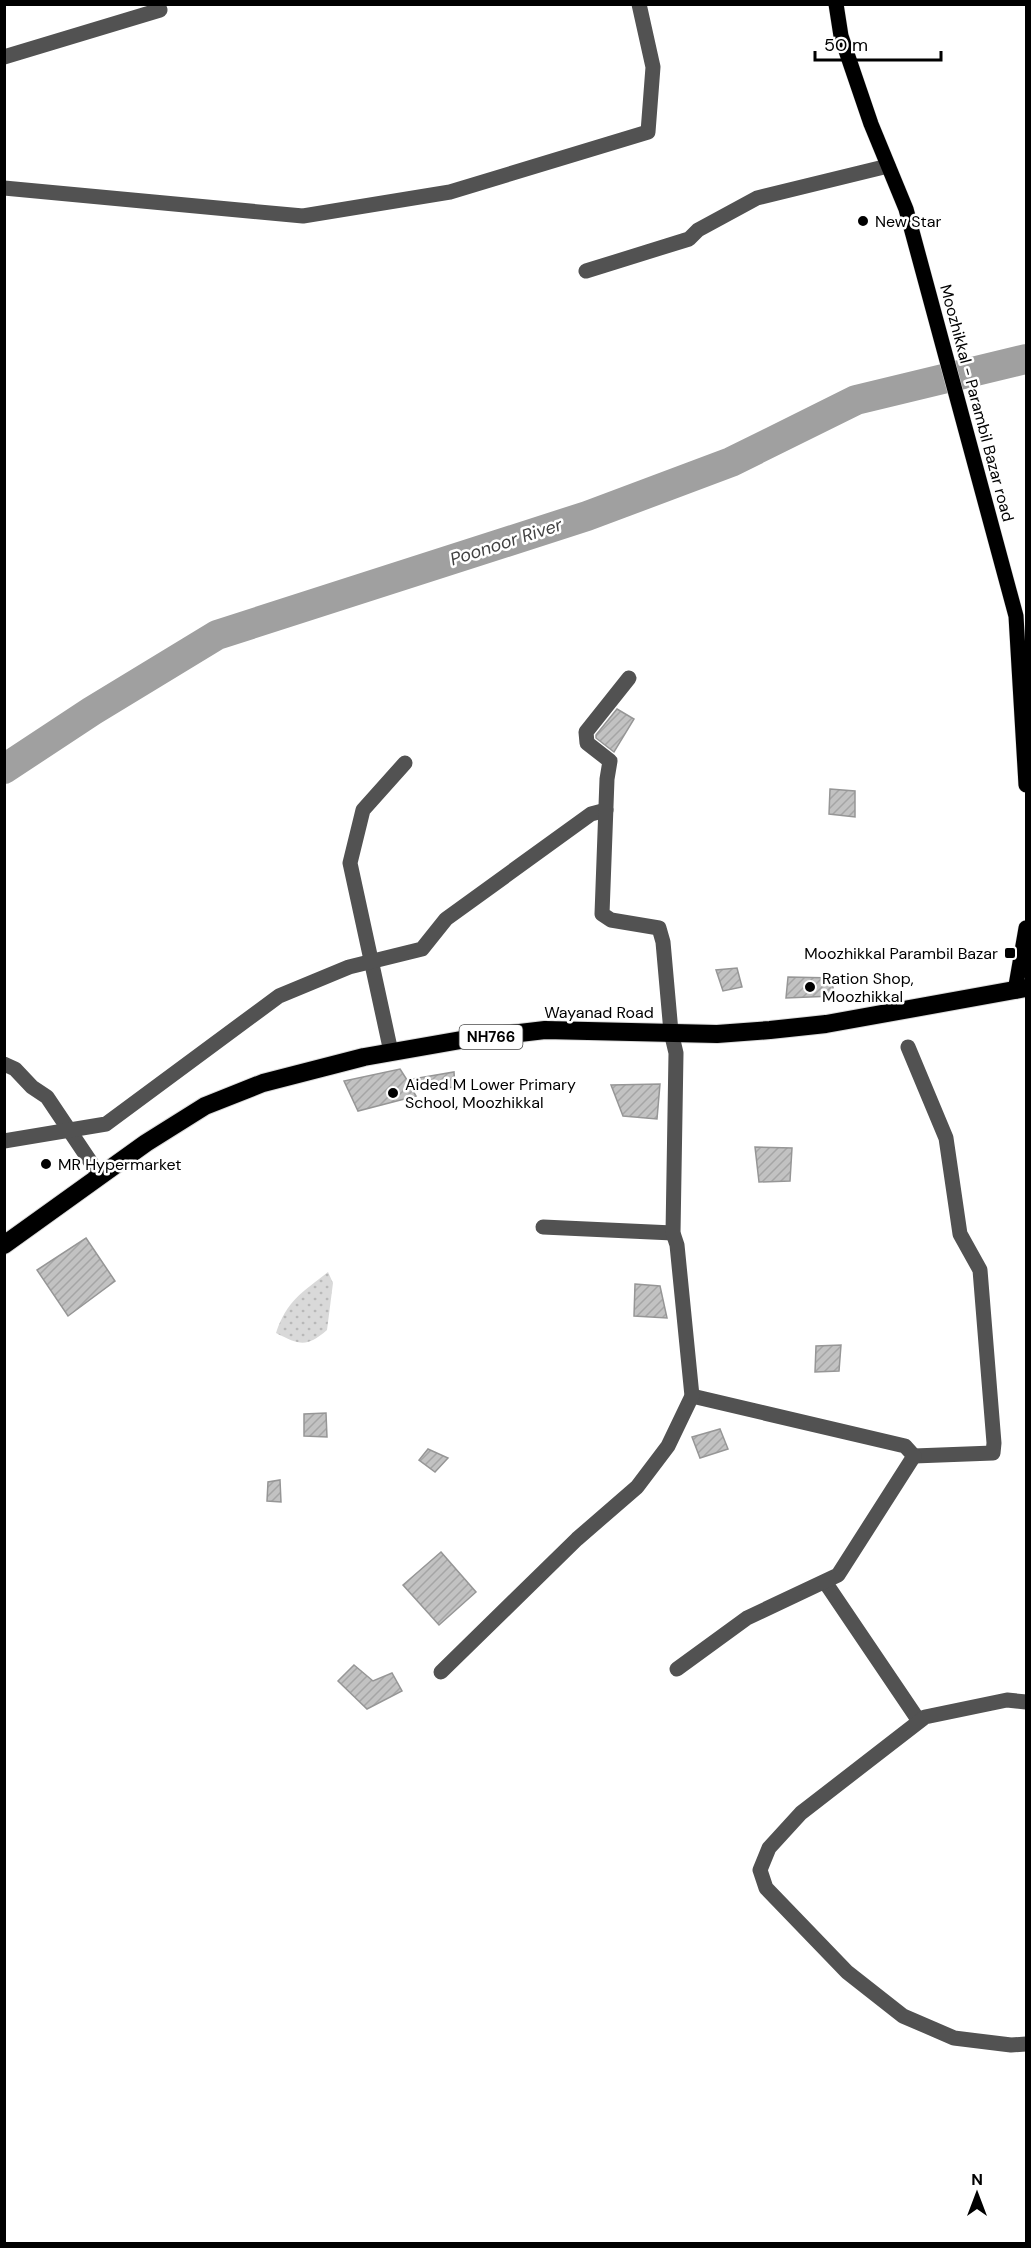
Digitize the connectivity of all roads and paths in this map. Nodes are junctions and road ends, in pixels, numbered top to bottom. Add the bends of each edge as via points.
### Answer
1 (158, 4) edge
2 (639, 4) edge
3 (836, 4) edge
4 (4, 46) edge
5 (5, 57) edge
6 (888, 166) junction
7 (4, 188) edge
8 (586, 272) dead end
9 (629, 678) dead end
10 (405, 763) dead end
11 (1026, 785) edge
12 (606, 810) junction
13 (1026, 928) edge
14 (373, 960) junction
15 (1021, 989) edge
16 (671, 1032) junction
17 (908, 1047) dead end
18 (391, 1052) junction
19 (4, 1064) edge
20 (70, 1130) junction
21 (4, 1141) edge
22 (100, 1176) junction
23 (543, 1227) dead end
24 (673, 1233) junction
25 (4, 1245) edge
26 (692, 1396) junction
27 (914, 1456) junction
28 (825, 1582) junction
29 (677, 1670) dead end
30 (441, 1672) dead end
31 (1026, 1702) edge
32 (919, 1721) junction
33 (1026, 2044) edge

1 - 5 street via 160,10
2 - 7 street via 653,67 648,132 450,192 303,216
3 - 6 main road, Moozhikkal - Parambil Bazar road via 841,36
4 - 5 street
6 - 8 street via 757,198 698,230 689,239
6 - 11 main road, Moozhikkal - Parambil Bazar road via 906,209 1016,616
9 - 12 street via 586,732 587,743 610,761
10 - 14 street via 363,810 350,863
12 - 14 street via 591,814 446,919 422,949
12 - 16 street via 602,914 611,920 659,928
13 - 15 main road
14 - 18 street
14 - 20 street via 279,996 106,1124
15 - 16 highway, Wayanad Road / NH766 via 826,1024 717,1034
16 - 18 highway, Wayanad Road / NH766 via 544,1030
16 - 24 street via 676,1053
17 - 27 street via 946,1138 960,1234 980,1270 994,1443 993,1453
18 - 22 highway, Wayanad Road / NH766 via 263,1083 205,1106
19 - 20 street via 47,1097
20 - 21 street
20 - 22 street
22 - 25 highway, Wayanad Road / NH766
23 - 24 street
24 - 26 street
26 - 27 street via 905,1446
26 - 30 street via 668,1446 637,1487 576,1539
27 - 28 street via 838,1575
28 - 29 street via 747,1618
28 - 32 street
31 - 32 street via 1007,1700
32 - 33 street via 801,1813 769,1848 760,1870 766,1888 847,1972 903,2016 954,2038 1011,2046

